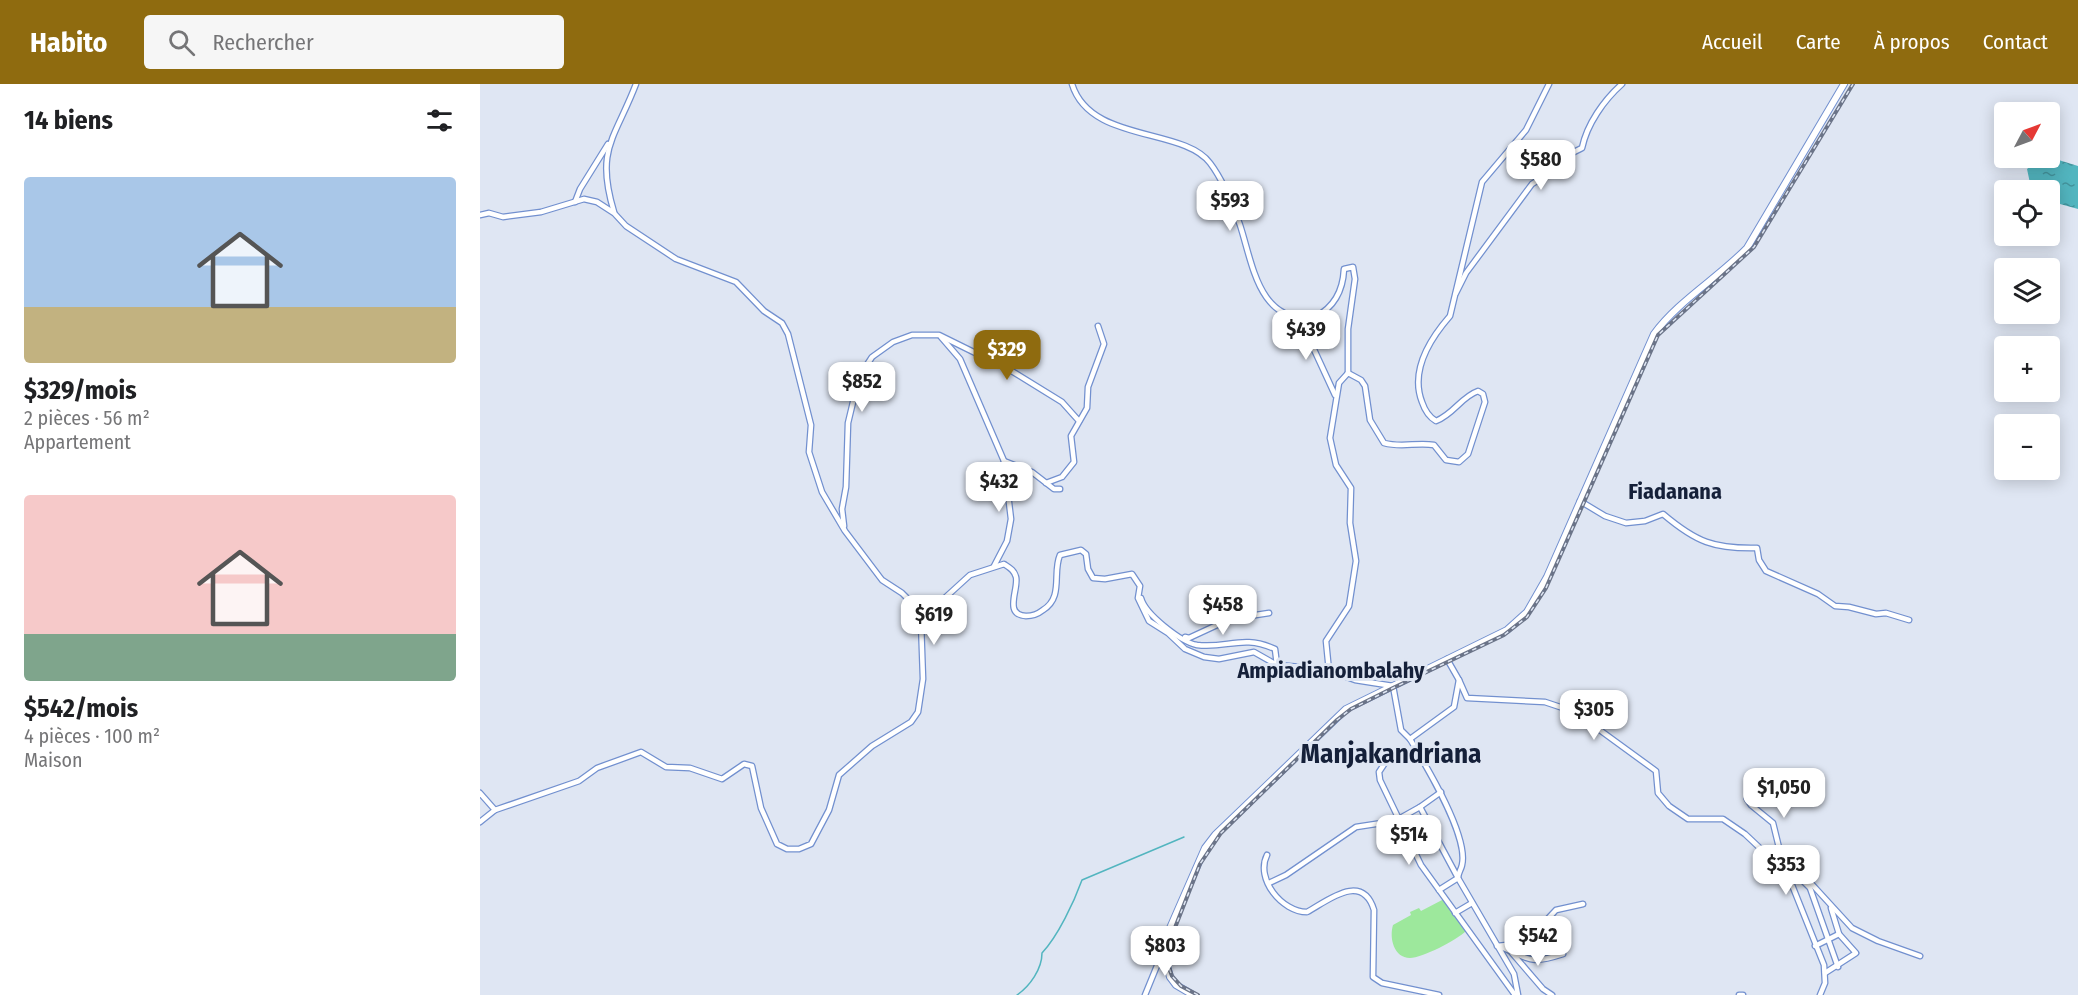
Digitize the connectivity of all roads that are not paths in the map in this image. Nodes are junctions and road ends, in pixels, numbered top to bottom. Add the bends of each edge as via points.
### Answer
1 (636, 84) edge
2 (1072, 84) edge
3 (1549, 84) edge
4 (1622, 84) edge
5 (1844, 84) edge
6 (613, 134) junction
7 (575, 202) junction
8 (614, 213) junction
9 (480, 215) edge
10 (1453, 297) junction
11 (1299, 317) junction
12 (1098, 326) dead end
13 (939, 335) junction
14 (1348, 373) junction
15 (1335, 395) junction
16 (1079, 421) junction
17 (1004, 461) junction
18 (1046, 483) junction
19 (1060, 489) dead end
20 (1580, 501) junction
21 (844, 531) junction
22 (994, 566) junction
23 (1141, 594) junction
24 (1269, 613) dead end
25 (925, 616) junction
26 (1909, 620) dead end
27 (1180, 636) junction
28 (1447, 659) junction
29 (1277, 665) junction
30 (1329, 671) junction
31 (1459, 680) junction
32 (1393, 686) junction
33 (1410, 739) junction
34 (1420, 756) junction
35 (1441, 792) junction
36 (480, 793) edge
37 (1747, 799) dead end
38 (1419, 807) junction
39 (495, 810) junction
40 (1399, 820) junction
41 (480, 822) edge
42 (1267, 855) dead end
43 (1782, 860) junction
44 (1794, 870) junction
45 (1458, 878) junction
46 (1269, 883) junction
47 (1439, 890) junction
48 (1472, 903) junction
49 (1582, 904) dead end
50 (1831, 905) junction
51 (1817, 907) junction
52 (1455, 914) junction
53 (1805, 916) junction
54 (1839, 934) junction
55 (1827, 940) junction
56 (1497, 946) junction
57 (1815, 946) junction
58 (1163, 951) junction
59 (1510, 951) junction
60 (1563, 954) dead end
61 (1920, 956) dead end
62 (1838, 967) junction
63 (1825, 974) junction
64 (1145, 995) edge
65 (1193, 995) edge
66 (1439, 995) edge
67 (1516, 995) edge
68 (1552, 995) edge
69 (1820, 995) edge

1 - 6 street
2 - 11 street via 1080,102 1098,117 1206,158 1239,223 1265,298 1281,311
3 - 10 street via 1527,130 1482,182
4 - 10 street via 1586,129 1582,148 1568,154 1518,201
5 - 20 main road via 1747,248 1654,334
6 - 7 street
6 - 8 street via 606,157 605,183
7 - 8 street via 591,199
7 - 9 street via 541,212 502,217
8 - 21 street via 626,226 676,259 736,282 764,311 782,323 811,425 809,452 819,484
10 - 14 street via 1450,316 1420,363 1416,386 1430,417 1436,421 1454,412 1470,394 1483,394 1485,402 1468,454 1459,462 1446,460 1434,445 1400,447 1384,443 1370,420 1365,386
11 - 14 street via 1315,317 1323,312 1342,289 1344,269 1353,267
11 - 15 street
12 - 16 street via 1104,344 1088,387 1087,408
13 - 16 street via 1045,391
13 - 17 street via 960,359
13 - 21 street via 912,335 893,342 872,357 859,377 848,423
14 - 15 street
15 - 30 street via 1330,438 1336,465 1351,488 1350,523 1356,561 1349,606 1326,641
16 - 18 street via 1071,436 1074,462 1070,471 1057,481
17 - 18 street via 1032,472
17 - 22 street via 1011,519 1007,541
18 - 19 street
20 - 26 street via 1620,521 1635,523 1663,514 1684,532 1720,547 1757,548 1766,571 1818,594 1835,606
20 - 28 main road via 1527,612 1507,630
21 - 25 street via 882,580
22 - 23 street via 1004,564 1012,569 1017,585 1012,602 1022,616 1033,616 1055,597 1057,561 1063,552 1082,550 1094,578 1132,574
22 - 25 street via 969,575
23 - 27 street via 1157,622
23 - 29 street via 1138,598 1149,621 1185,649 1219,659 1254,652
24 - 27 street via 1230,619 1189,638
25 - 39 street via 921,622 923,679 918,712 911,722 872,746 839,775 824,820 811,844 787,849 777,844 761,808 755,773 748,764 722,778 690,768 666,767 641,752 597,768 579,781
27 - 29 street via 1194,644 1258,641 1275,649
28 - 31 street
28 - 32 main road
29 - 30 street
30 - 32 street
31 - 33 street via 1454,707
31 - 43 street via 1463,695 1474,700 1545,702 1575,712 1656,771 1658,793 1680,814 1688,819 1723,819 1763,851
32 - 33 street via 1401,730
32 - 58 main road via 1346,709 1215,835 1205,848
33 - 34 street
34 - 35 street
34 - 40 street via 1387,760 1379,772
35 - 38 street
35 - 45 street via 1459,842 1463,864
36 - 39 street
37 - 43 street via 1773,822
38 - 40 street
38 - 45 street
39 - 41 street
40 - 46 street via 1356,827
40 - 47 street via 1421,865
42 - 46 street via 1263,871
43 - 44 street
43 - 53 street
44 - 50 street
44 - 51 street via 1810,888
45 - 47 street
45 - 48 street
46 - 66 street via 1280,902 1298,912 1306,912 1335,893 1362,894 1372,902 1374,910 1373,977 1382,983
47 - 52 street
48 - 52 street
48 - 56 street
49 - 56 street via 1556,910 1525,943
50 - 54 street
50 - 61 street via 1852,928
51 - 53 street
51 - 55 street
52 - 67 street
53 - 57 street
54 - 55 street
54 - 62 street via 1856,953
55 - 57 street
55 - 62 street
56 - 59 street
56 - 67 street via 1514,974
57 - 63 street
58 - 64 street
58 - 65 main road via 1170,977
59 - 60 street via 1532,960
59 - 68 street
62 - 63 street
63 - 69 street

